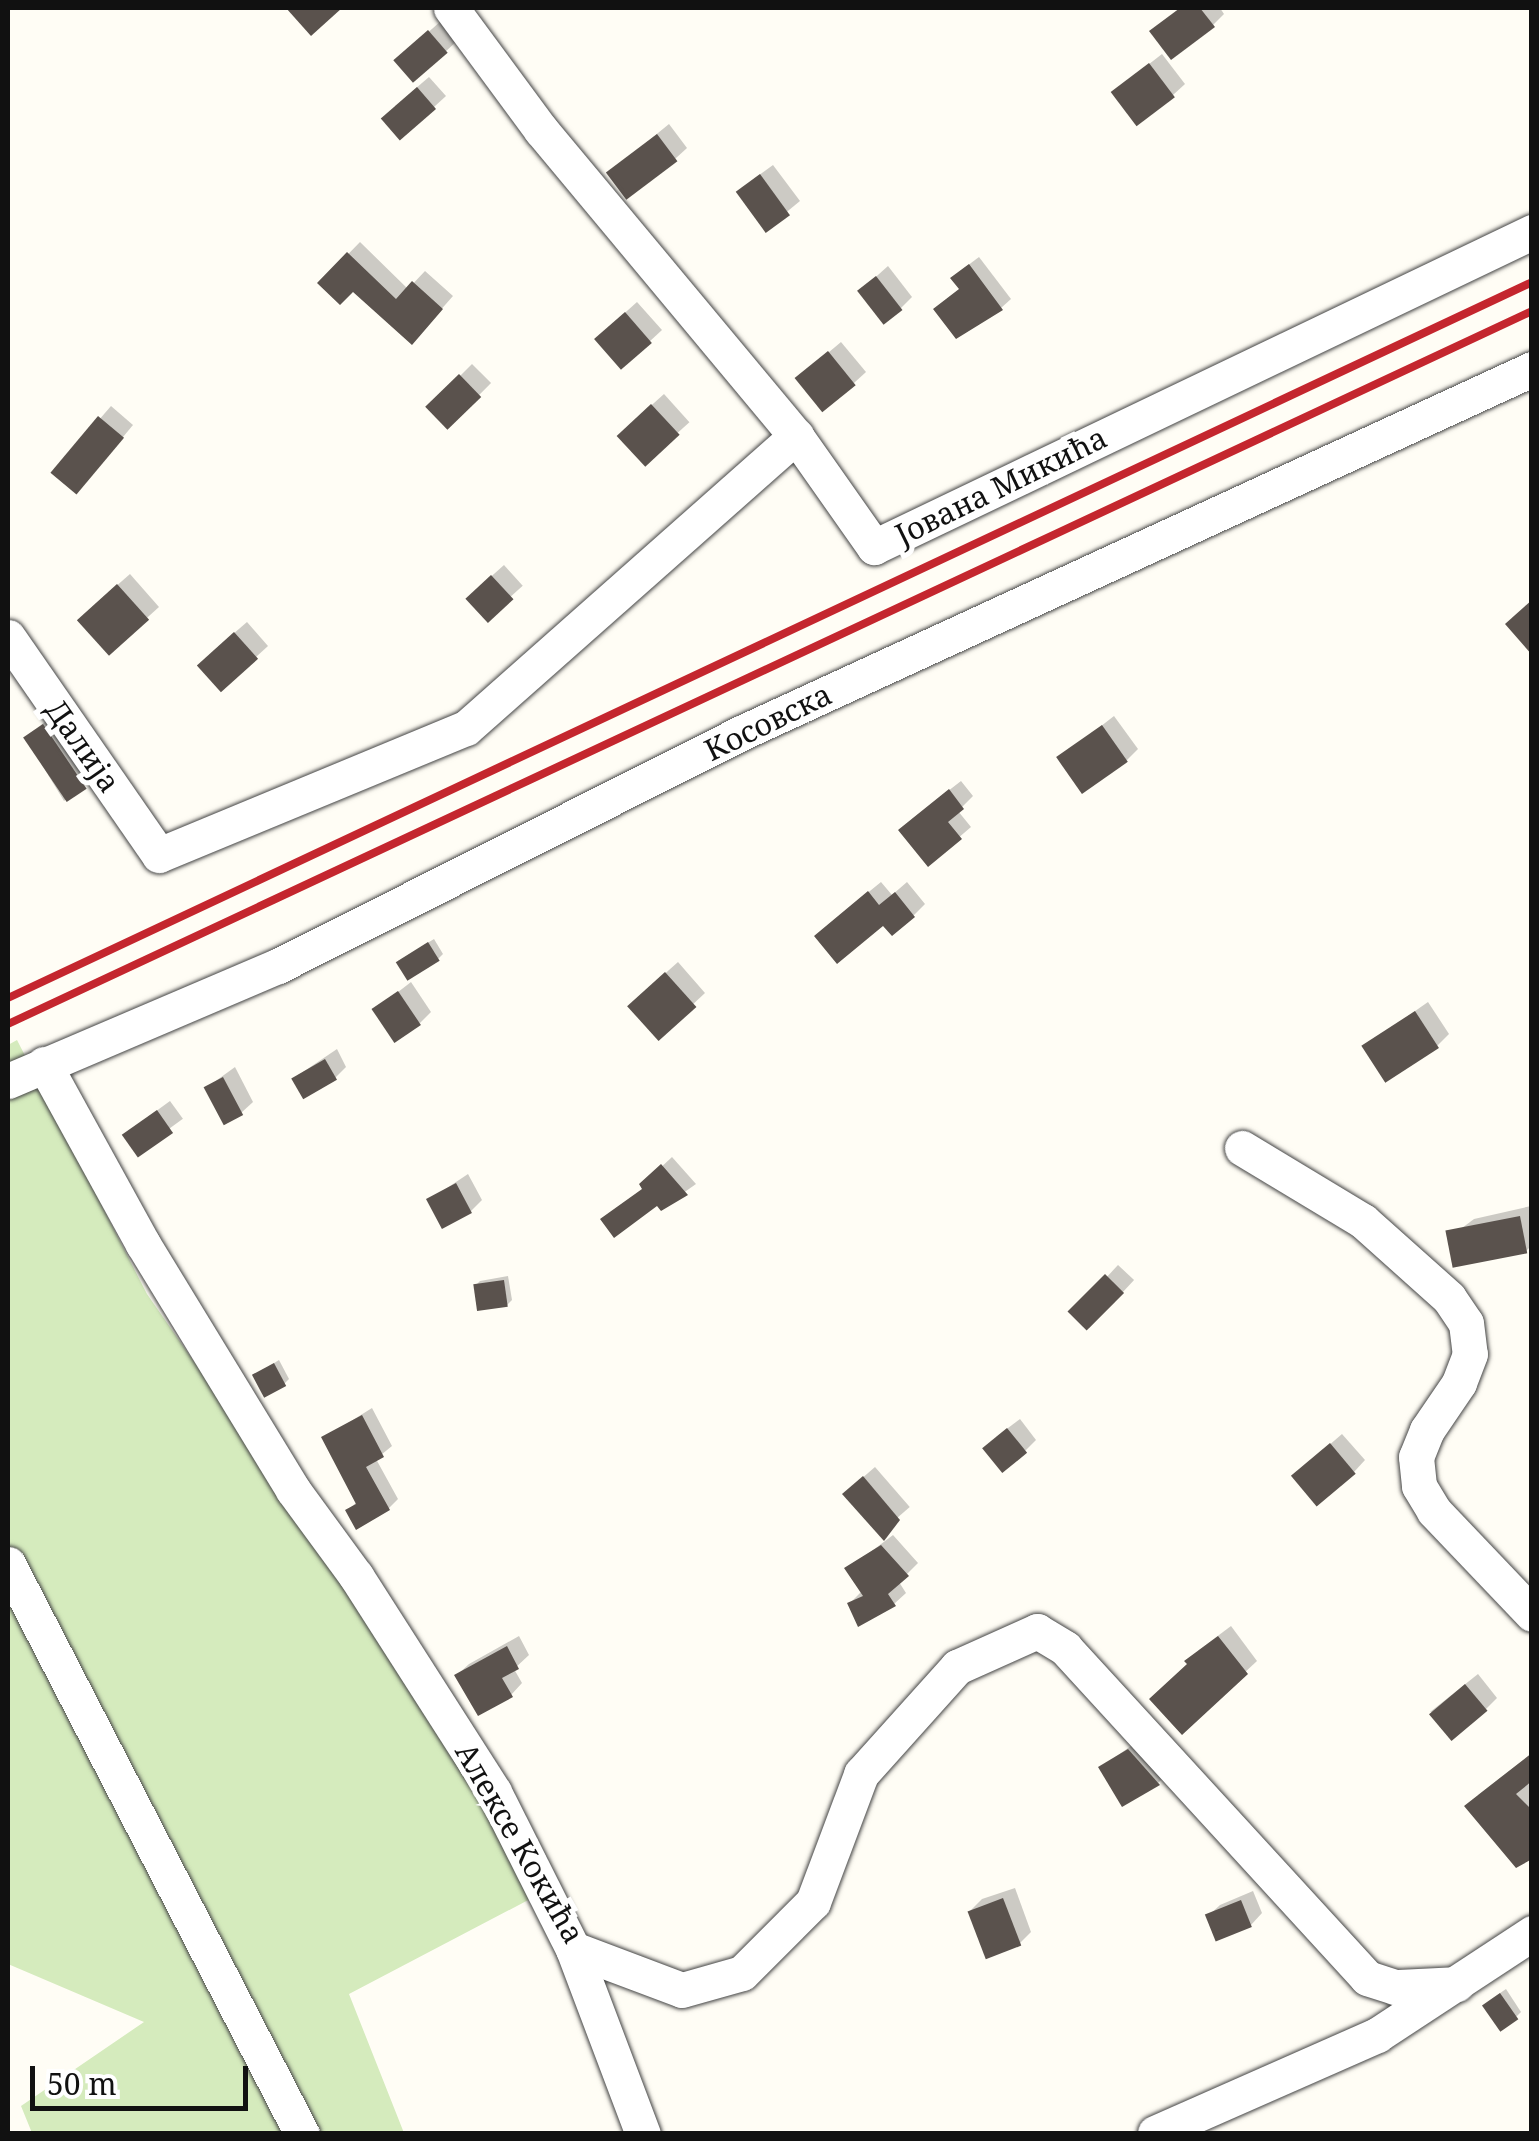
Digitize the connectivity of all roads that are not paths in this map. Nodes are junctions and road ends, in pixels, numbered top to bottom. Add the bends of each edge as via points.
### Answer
1 (451, 8) edge
2 (1532, 232) edge
3 (1532, 369) edge
4 (796, 436) junction
5 (8, 637) edge
6 (44, 1064) junction
7 (8, 1081) edge
8 (1242, 1148) dead end
9 (8, 1564) edge
10 (1532, 1614) edge
11 (1532, 1933) edge
12 (573, 1949) junction
13 (1457, 1984) junction
14 (1154, 2133) edge
15 (302, 2134) edge
16 (643, 2134) edge

1 - 4 street, Јована Микића via 541,130
2 - 4 street, Јована Микића via 874,547
3 - 6 street, Косовска via 741,733 278,966
4 - 5 street, Далија via 466,728 160,855
6 - 7 street, Косовска
6 - 12 street, Алексе Кокића via 143,1244 293,1490 494,1792
8 - 10 street via 1363,1221 1448,1298 1466,1323 1470,1354 1416,1457 1419,1486 1434,1511
9 - 15 street
11 - 13 street
12 - 13 street, Алексе Кокића via 682,1990 742,1973 812,1902 861,1774 957,1668 1037,1632 1064,1648 1367,1978 1395,1987
12 - 16 street
13 - 14 street via 1377,2035

